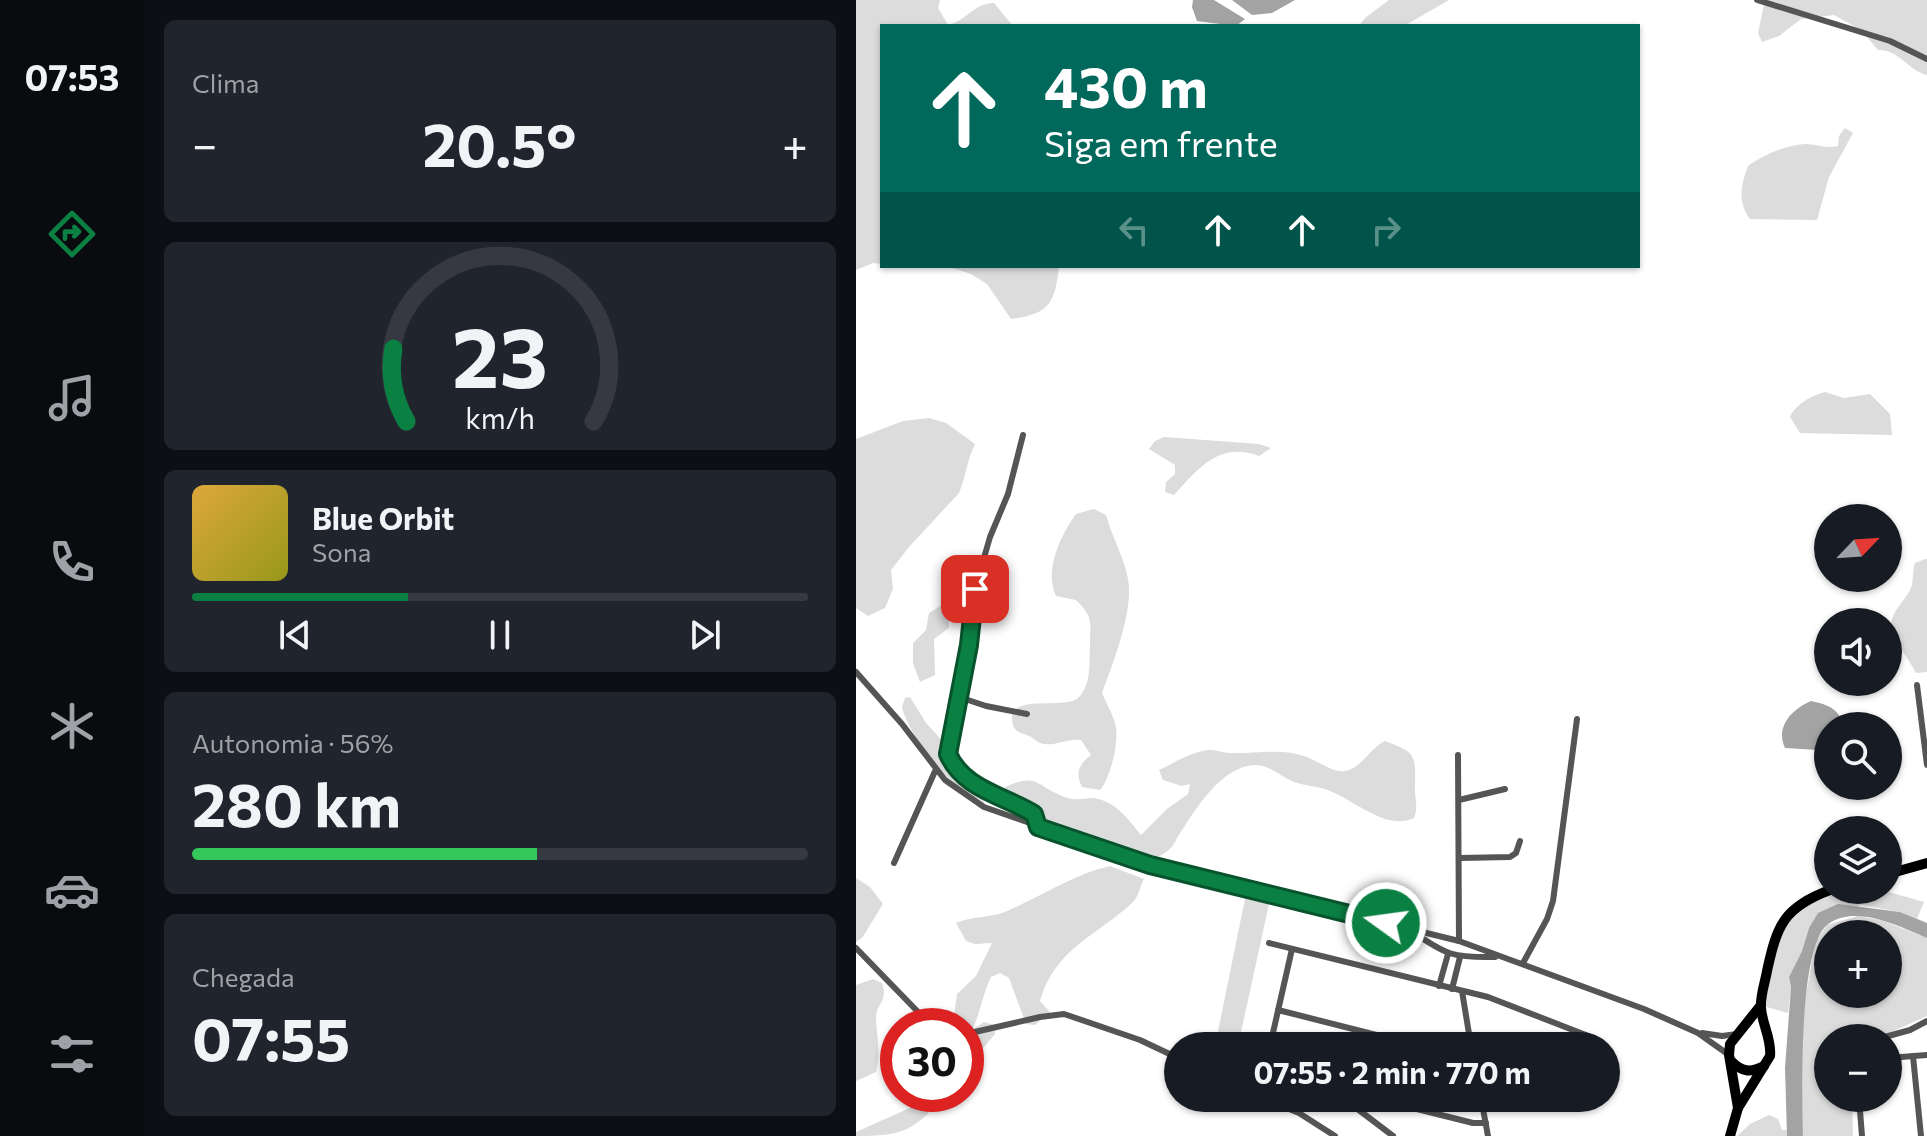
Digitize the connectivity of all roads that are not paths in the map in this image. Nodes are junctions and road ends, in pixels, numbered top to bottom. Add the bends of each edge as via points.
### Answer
1 (1757, 0) edge
2 (1927, 59) edge
3 (1023, 435) dead end
4 (856, 672) edge
5 (1917, 685) dead end
6 (959, 697) junction
7 (1027, 714) dead end
8 (1577, 719) dead end
9 (1458, 755) dead end
10 (1927, 765) edge
11 (936, 769) junction
12 (1505, 789) dead end
13 (1459, 800) junction
14 (1038, 827) junction
15 (1520, 841) dead end
16 (1460, 858) junction
17 (894, 863) dead end
18 (1927, 863) edge
19 (1902, 870) edge
20 (1814, 897) edge
21 (1406, 928) junction
22 (1459, 941) junction
23 (1269, 943) dead end
24 (856, 948) edge
25 (1292, 949) junction
26 (1448, 954) junction
27 (864, 957) junction
28 (1460, 957) junction
29 (1502, 957) junction
30 (856, 959) edge
31 (1523, 963) junction
32 (1439, 986) junction
33 (1452, 989) junction
34 (1462, 991) junction
35 (1761, 1005) junction
36 (914, 1008) edge
37 (1278, 1010) junction
38 (1927, 1021) edge
39 (984, 1030) edge
40 (1273, 1032) edge
41 (1365, 1032) edge
42 (1469, 1032) edge
43 (1579, 1032) edge
44 (1902, 1032) edge
45 (1698, 1033) junction
46 (1737, 1034) junction
47 (1769, 1043) junction
48 (1164, 1051) edge
49 (1927, 1055) edge
50 (1913, 1056) junction
51 (1902, 1057) edge
52 (1730, 1058) junction
53 (1764, 1066) junction
54 (1738, 1108) junction
55 (1923, 1111) edge
56 (1297, 1112) edge
57 (1361, 1112) edge
58 (1429, 1112) edge
59 (1484, 1112) edge
60 (1860, 1112) edge
61 (1486, 1123) junction
62 (1335, 1136) edge
63 (1393, 1136) edge
64 (1488, 1136) edge
65 (1730, 1136) edge
66 (1862, 1136) edge
67 (1921, 1136) edge

1 - 2 street via 1890,41
3 - 6 street via 975,589
4 - 11 street
5 - 10 street
6 - 7 street
6 - 14 street via 949,742 952,764 982,789 1034,814
8 - 31 street via 1553,901
9 - 13 street
11 - 14 street via 984,807
11 - 17 street
12 - 13 street
13 - 16 street
14 - 21 street via 1150,865
15 - 16 street via 1510,857
16 - 22 street
18 - 19 main road
20 - 35 main road via 1782,920
21 - 22 street
21 - 26 street
22 - 29 street
23 - 25 street
24 - 27 street
25 - 32 street
25 - 37 street
26 - 28 street
26 - 32 street
27 - 30 street
27 - 36 street
28 - 29 street
28 - 33 street
29 - 31 street
31 - 45 street
32 - 33 street
33 - 34 street
34 - 42 street
34 - 43 street
35 - 46 main road
35 - 47 main road
37 - 40 street
37 - 41 street
38 - 44 street
39 - 48 street via 1064,1014
45 - 46 street
45 - 52 street
46 - 47 main road via 1752,1031
46 - 52 main road
47 - 53 main road
49 - 50 street
50 - 51 street
50 - 55 street
52 - 53 main road via 1744,1071
52 - 54 main road
53 - 54 main road
54 - 65 main road
55 - 67 street
56 - 62 street
57 - 63 street
58 - 61 street
59 - 61 street
60 - 66 street
61 - 64 street

